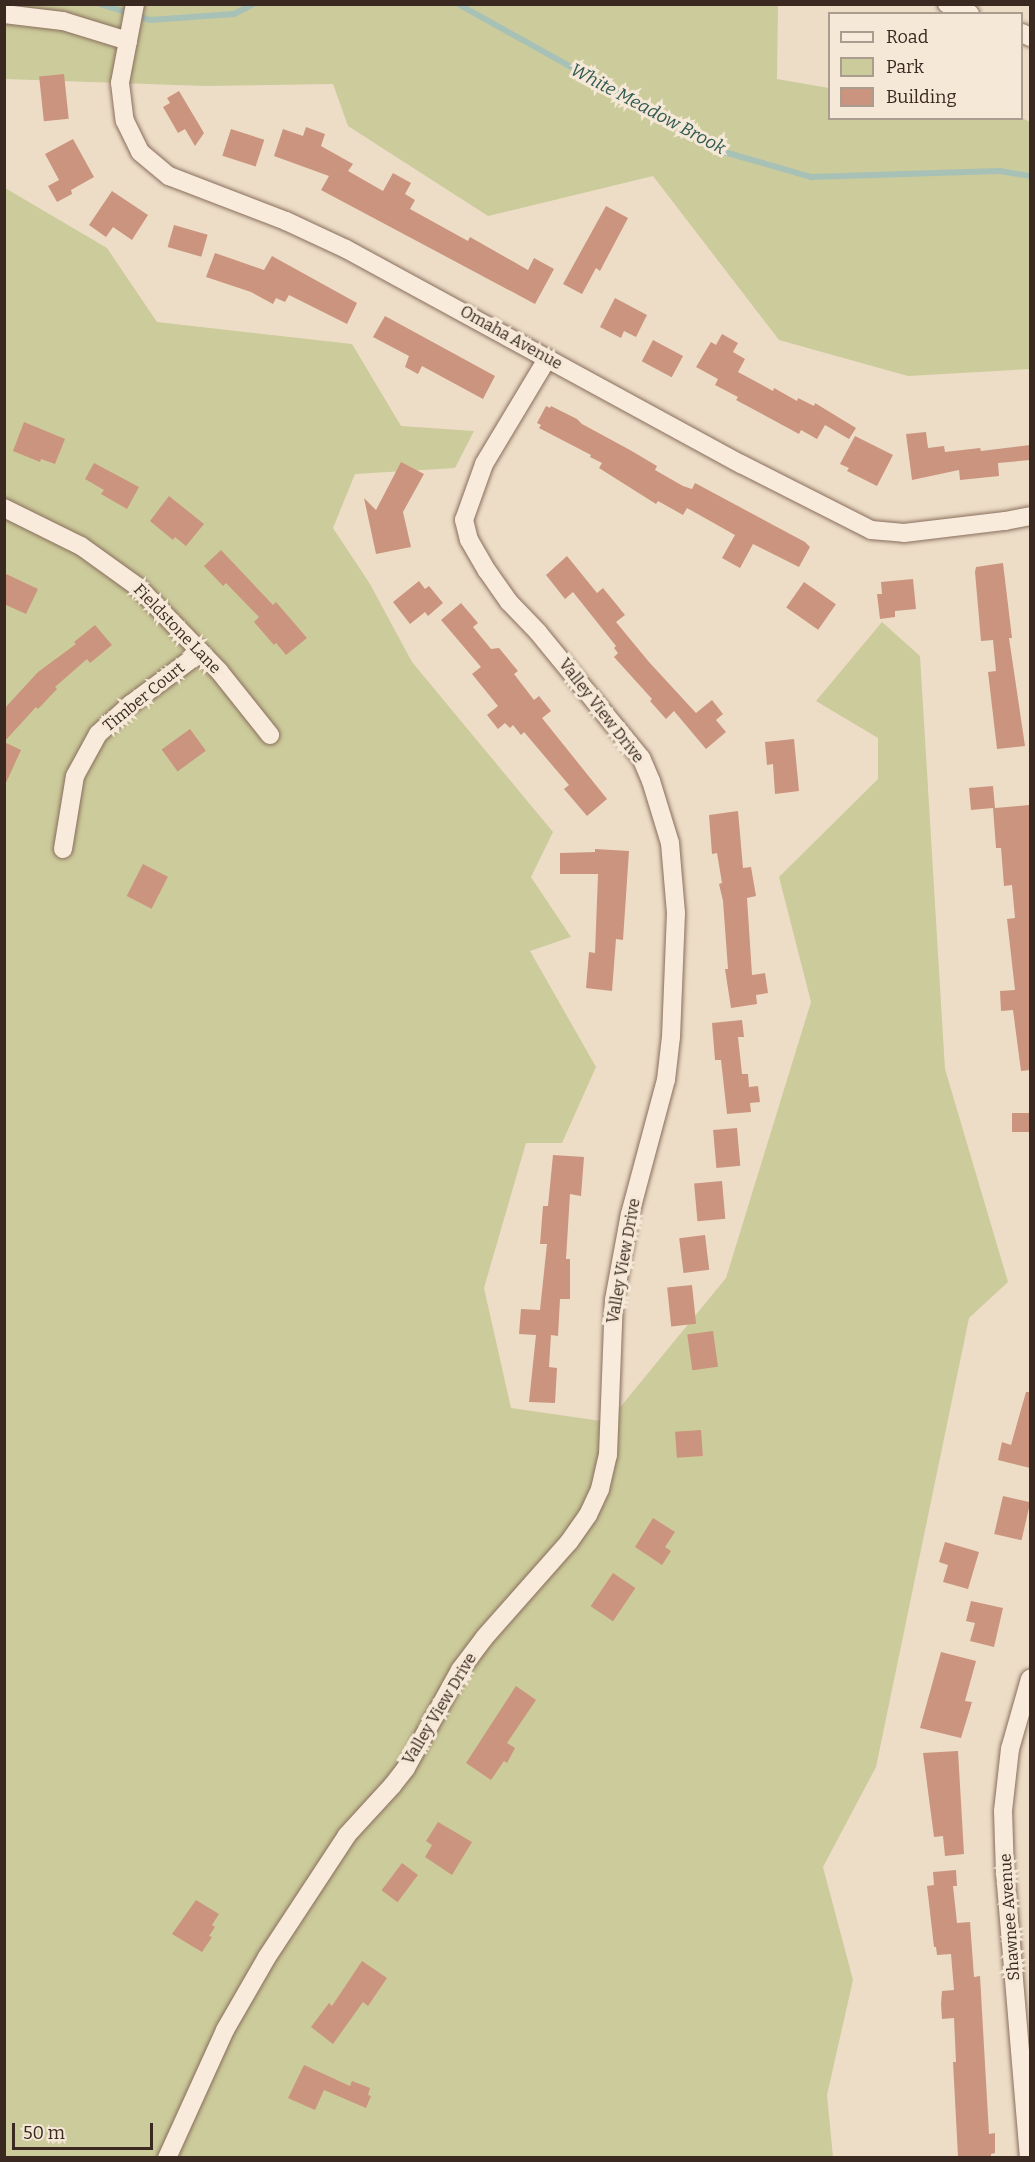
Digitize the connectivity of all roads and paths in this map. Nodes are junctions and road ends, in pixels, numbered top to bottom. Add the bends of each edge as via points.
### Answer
1 (135, 4) edge
2 (947, 4) edge
3 (965, 12) edge
4 (4, 14) edge
5 (128, 35) junction
6 (544, 358) junction
7 (4, 508) edge
8 (1030, 516) edge
9 (201, 652) junction
10 (270, 735) dead end
11 (63, 849) dead end
12 (1030, 1679) edge
13 (167, 2157) edge
14 (1029, 2157) edge

1 - 5 street, Omaha Avenue
2 - 3 street
4 - 5 street
5 - 6 street, Omaha Avenue via 120,83 125,121 140,152 169,176 346,249
6 - 8 street, Omaha Avenue via 871,530 904,532
6 - 13 street, Valley View Drive via 484,464 464,520 469,540 509,602 641,758 670,843 676,913 666,1080 630,1214 614,1300 608,1455 600,1489 588,1515 472,1654 406,1768 347,1835 267,1957 225,2030
7 - 9 street, Fieldstone Lane via 81,546 138,587
9 - 10 street, Fieldstone Lane
9 - 11 street, Timber Court via 98,734 75,776
12 - 14 street, Shawnee Avenue via 1010,1749 1003,1811

